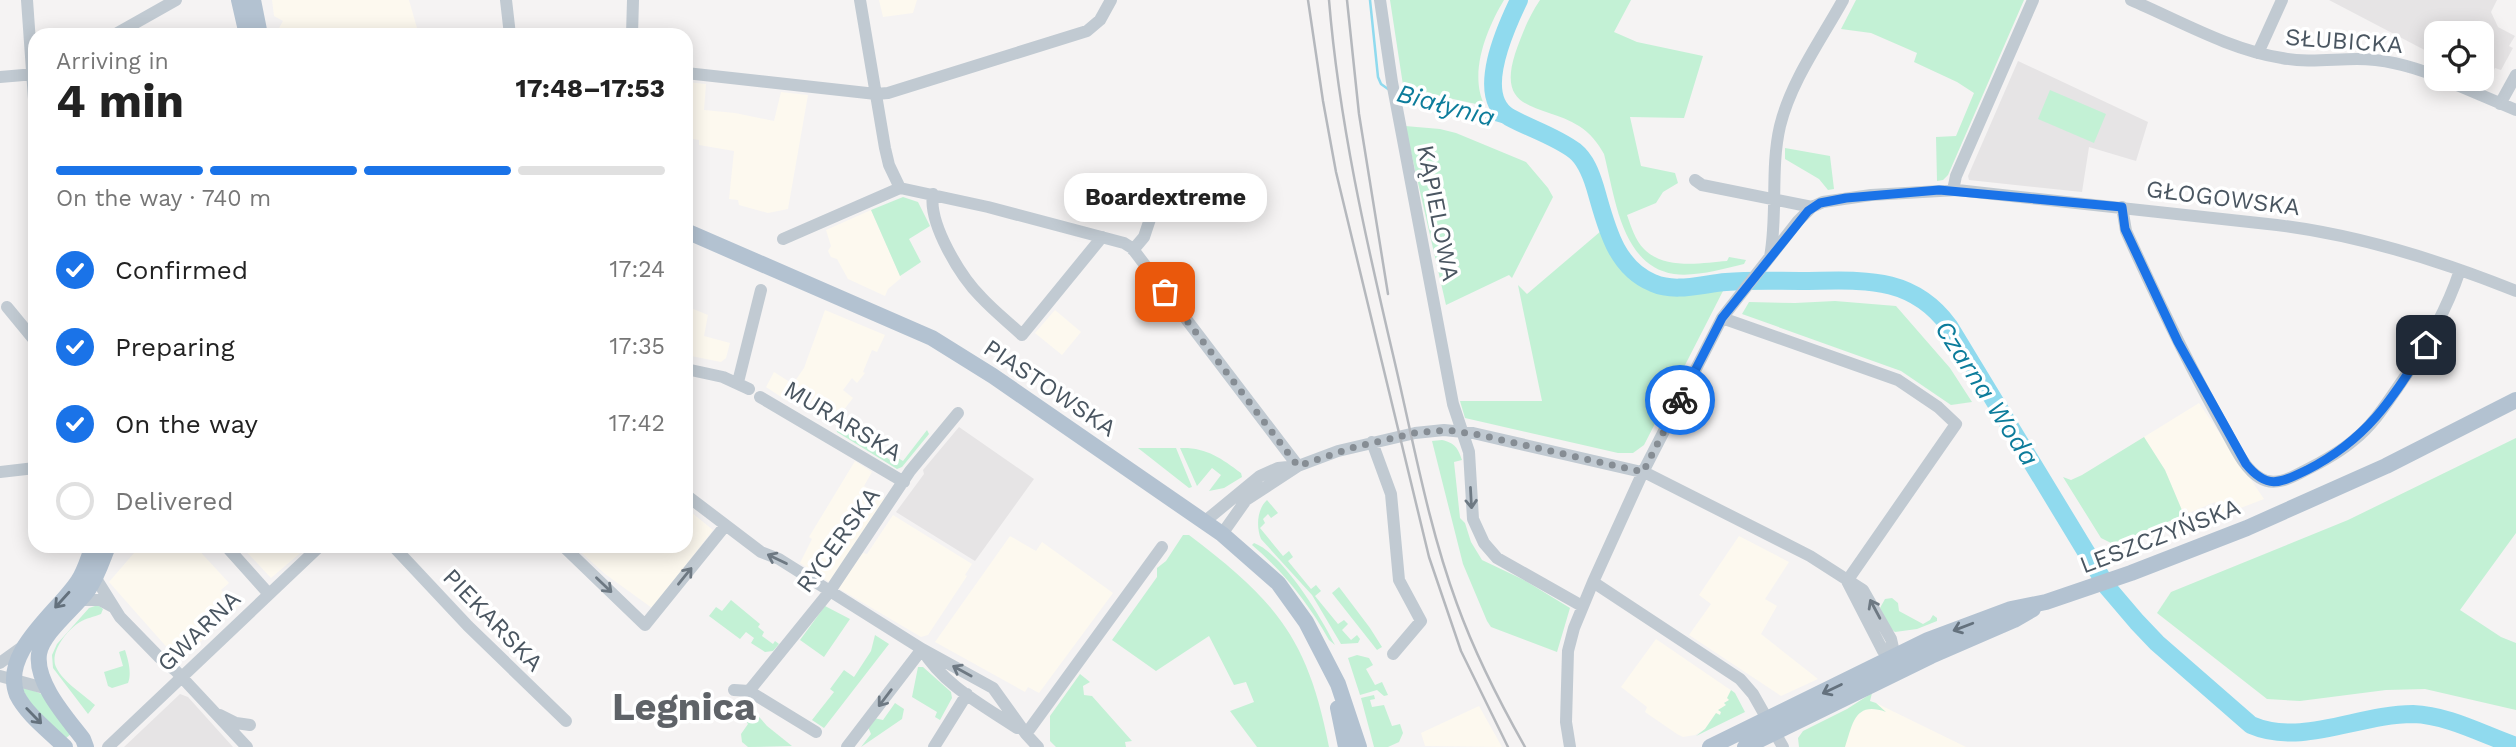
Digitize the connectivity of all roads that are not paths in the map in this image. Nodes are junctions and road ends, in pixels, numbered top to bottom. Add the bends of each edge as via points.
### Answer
1 (27, 0) edge
2 (176, 0) edge
3 (239, 0) edge
4 (253, 0) edge
5 (506, 0) edge
6 (633, 0) edge
7 (860, 0) edge
8 (1111, 0) edge
9 (1380, 0) edge
10 (1843, 0) edge
11 (2033, 0) edge
12 (2132, 0) edge
13 (2282, 0) edge
14 (29, 28) edge
15 (126, 28) edge
16 (245, 28) edge
17 (259, 28) edge
18 (509, 28) edge
19 (632, 28) edge
20 (2258, 53) junction
21 (2424, 73) edge
22 (693, 74) edge
23 (28, 75) edge
24 (2516, 75) edge
25 (0, 77) edge
26 (2470, 91) edge
27 (876, 94) junction
28 (2500, 104) junction
29 (2516, 110) edge
30 (1695, 180) dead end
31 (900, 188) junction
32 (1953, 190) junction
33 (933, 194) junction
34 (1774, 198) junction
35 (1812, 207) junction
36 (2122, 207) junction
37 (1153, 210) dead end
38 (693, 234) edge
39 (1102, 237) junction
40 (783, 239) dead end
41 (1133, 250) junction
42 (1768, 262) junction
43 (2460, 270) junction
44 (761, 290) dead end
45 (2516, 291) edge
46 (3, 305) edge
47 (1722, 318) junction
48 (28, 322) edge
49 (28, 333) edge
50 (693, 370) edge
51 (760, 397) dead end
52 (2516, 400) edge
53 (958, 413) dead end
54 (1462, 431) junction
55 (1373, 443) junction
56 (1298, 466) junction
57 (28, 469) edge
58 (0, 472) edge
59 (1643, 472) junction
60 (904, 482) junction
61 (693, 500) edge
62 (1204, 522) junction
63 (726, 526) junction
64 (1222, 534) junction
65 (1162, 547) dead end
66 (90, 553) edge
67 (105, 553) edge
68 (232, 553) edge
69 (312, 553) edge
70 (400, 553) edge
71 (570, 553) edge
72 (95, 577) junction
73 (1847, 581) junction
74 (1593, 582) junction
75 (830, 591) junction
76 (268, 593) junction
77 (79, 600) junction
78 (2046, 602) junction
79 (1582, 606) junction
80 (113, 607) junction
81 (1928, 640) junction
82 (1885, 642) junction
83 (22, 647) junction
84 (922, 649) junction
85 (1392, 654) dead end
86 (1893, 659) junction
87 (1919, 661) junction
88 (0, 663) edge
89 (1329, 664) junction
90 (1877, 675) junction
91 (182, 677) junction
92 (6, 678) edge
93 (48, 688) junction
94 (734, 690) dead end
95 (749, 691) junction
96 (967, 694) junction
97 (998, 696) junction
98 (212, 708) junction
99 (988, 708) junction
100 (566, 721) dead end
101 (250, 725) dead end
102 (1771, 726) junction
103 (816, 732) dead end
104 (1026, 734) junction
105 (65, 747) edge
106 (86, 747) edge
107 (108, 747) edge
108 (247, 747) edge
109 (847, 747) edge
110 (934, 747) edge
111 (1038, 747) edge
112 (1346, 747) edge
113 (1359, 747) edge
114 (1570, 747) edge
115 (1710, 747) edge
116 (1745, 747) edge
117 (1783, 747) edge

1 - 14 street
2 - 15 street
3 - 16 main road
4 - 17 main road
5 - 18 street
6 - 19 street
7 - 27 street
8 - 27 street via 1100,20 1087,31 909,88
9 - 54 street, KĄPIELOWA via 1453,406
10 - 34 street via 1787,103 1777,141
11 - 32 street
12 - 20 street, SŁUBICKA
13 - 20 street
20 - 21 street, SŁUBICKA via 2302,61 2381,61
22 - 27 street
23 - 25 street
24 - 28 street
26 - 28 street
27 - 31 street via 888,160
28 - 29 street
30 - 34 street
31 - 33 street
31 - 40 street
32 - 35 street, GŁOGOWSKA via 1861,196
32 - 36 street, GŁOGOWSKA
33 - 39 street
33 - 39 street via 939,227 967,279 1022,335
34 - 35 street
34 - 42 street
35 - 42 street
36 - 43 street, GŁOGOWSKA via 2315,230
36 - 43 street via 2125,229 2198,380 2246,464 2258,477 2271,482 2329,458 2371,424 2429,341
37 - 41 street via 1143,239
38 - 62 main road, PIASTOWSKA via 932,338
39 - 41 street
41 - 56 street
42 - 47 street
43 - 45 street, GŁOGOWSKA
44 - 50 street via 743,386
46 - 48 street
46 - 49 street
47 - 59 street
47 - 73 street via 1897,379 1956,424
51 - 60 street, MURARSKA
52 - 78 main road, LESZCZYŃSKA via 2386,466 2235,533
53 - 60 street, RYCERSKA
54 - 55 street via 1429,430
54 - 59 street
54 -> 79 street, KĄPIELOWA via 1469,455 1473,519 1488,549 1499,560
55 - 56 street
55 - 85 street via 1391,494 1399,580 1421,621
56 - 62 street via 1278,467 1260,476
56 - 64 street via 1246,500
57 - 58 street
59 - 73 street via 1810,556
59 - 74 street
60 - 75 street, RYCERSKA
61 - 63 street
62 - 64 main road, PIASTOWSKA
71 -> 63 street via 645,625
75 -> 63 street
64 - 89 main road, PIASTOWSKA via 1278,583
65 - 104 street
66 -> 83 main road via 78,581
67 - 72 main road
68 - 76 street
69 - 76 street, GWARNA
70 - 100 street, PIEKARSKA
72 - 77 main road
72 - 80 street
73 - 82 street via 1863,590
74 - 79 street
74 - 102 street via 1740,679
75 - 84 street
75 - 95 street, RYCERSKA
76 - 91 street, GWARNA
77 - 80 street via 100,600
77 - 93 main road via 39,652
78 -> 81 main road, LESZCZYŃSKA via 2011,609
78 - 87 main road, LESZCZYŃSKA
79 - 114 street via 1567,656
80 - 91 street
81 - 82 street
81 - 86 main road, LESZCZYŃSKA
82 - 86 street
82 - 90 street
83 - 88 street
83 - 92 main road
84 - 96 street via 932,666
97 -> 84 street via 993,688
84 -> 109 street
86 - 87 street
86 - 90 main road, LESZCZYŃSKA
87 - 90 main road, LESZCZYŃSKA
89 - 112 main road, PIASTOWSKA
89 - 113 main road, PIASTOWSKA
90 - 102 main road, LESZCZYŃSKA
91 - 98 street
91 - 107 street, GWARNA
92 - 93 street
92 -> 105 main road via 20,700
93 - 106 main road
94 - 95 street
95 - 103 street
96 - 99 street
96 - 110 street
97 - 99 street via 997,706
97 - 104 street
98 - 101 street via 228,721
98 - 108 street
99 - 104 street
102 - 115 main road
102 - 116 main road
102 - 117 street
104 - 111 street

